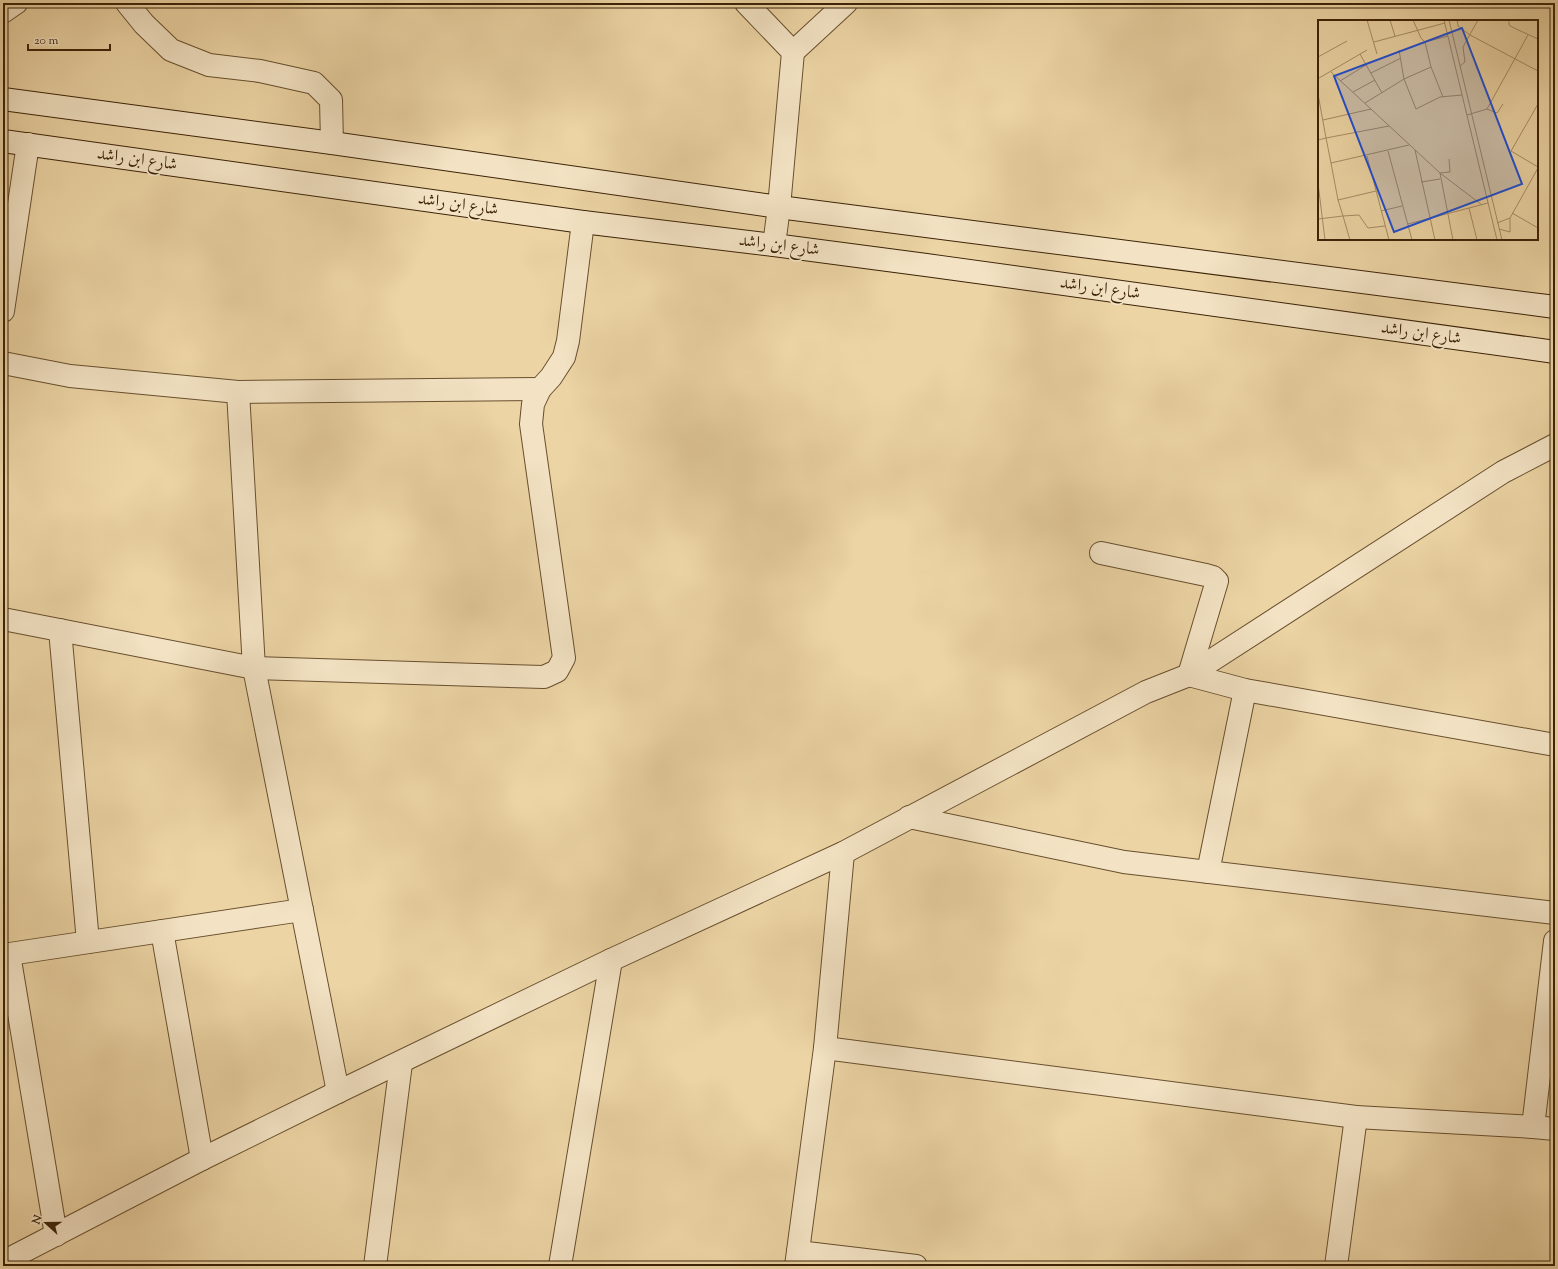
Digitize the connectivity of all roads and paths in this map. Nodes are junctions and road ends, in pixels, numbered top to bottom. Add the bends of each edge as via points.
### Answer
1 (16, 3) edge
2 (127, 3) edge
3 (746, 3) edge
4 (846, 3) edge
5 (3, 12) edge
6 (793, 52) junction
7 (3, 99) edge
8 (3, 141) edge
9 (332, 143) junction
10 (28, 144) junction
11 (779, 207) junction
12 (583, 222) junction
13 (774, 245) junction
14 (1555, 306) edge
15 (3, 311) edge
16 (1555, 352) edge
17 (3, 363) edge
18 (540, 388) junction
19 (238, 392) junction
20 (1555, 445) edge
21 (1101, 552) dead end
22 (3, 619) edge
23 (60, 630) junction
24 (254, 668) junction
25 (1189, 675) junction
26 (1245, 690) junction
27 (1555, 745) edge
28 (909, 818) junction
29 (843, 853) junction
30 (1208, 872) junction
31 (302, 910) junction
32 (1555, 914) edge
33 (162, 931) junction
34 (1555, 941) edge
35 (88, 942) junction
36 (6, 954) edge
37 (611, 960) junction
38 (825, 1048) junction
39 (401, 1063) junction
40 (338, 1092) junction
41 (1356, 1117) junction
42 (1533, 1126) junction
43 (1555, 1129) edge
44 (202, 1159) junction
45 (56, 1235) junction
46 (797, 1259) edge
47 (3, 1262) edge
48 (375, 1266) edge
49 (560, 1266) edge
50 (916, 1266) edge
51 (1336, 1266) edge

1 - 5 street
2 - 9 street via 171,50 209,65 260,71 314,83 331,100
3 - 6 street
4 - 6 street
6 - 11 street
7 - 9 street
8 - 10 street, شارع ابن راشد
9 - 11 street
10 - 12 street, شارع ابن راشد
10 - 15 street
11 - 13 street
11 - 14 street
12 - 13 street, شارع ابن راشد
12 - 18 street via 564,357
13 - 16 street, شارع ابن راشد
17 - 19 street via 70,376
18 - 19 street
18 - 24 street via 533,404 531,424 564,658 557,671 544,677
19 - 24 street
20 - 25 street via 1503,472
21 - 25 street via 1206,575 1217,581
22 - 23 street
23 - 24 street
23 - 35 street
24 - 31 street
25 - 26 street
25 - 28 street via 1146,692
26 - 27 street
26 - 30 street
28 - 29 street
28 - 30 street via 1124,862
29 - 37 street
29 - 38 street
30 - 32 street
31 - 33 street
31 - 40 street
33 - 35 street
33 - 44 street
34 - 42 street
35 - 36 street
36 - 45 street
37 - 39 street
37 - 49 street
38 - 41 street
38 - 46 street
39 - 40 street
39 - 48 street
40 - 44 street
41 - 42 street
41 - 51 street
42 - 43 street
44 - 45 street
45 - 47 street
46 - 50 street

